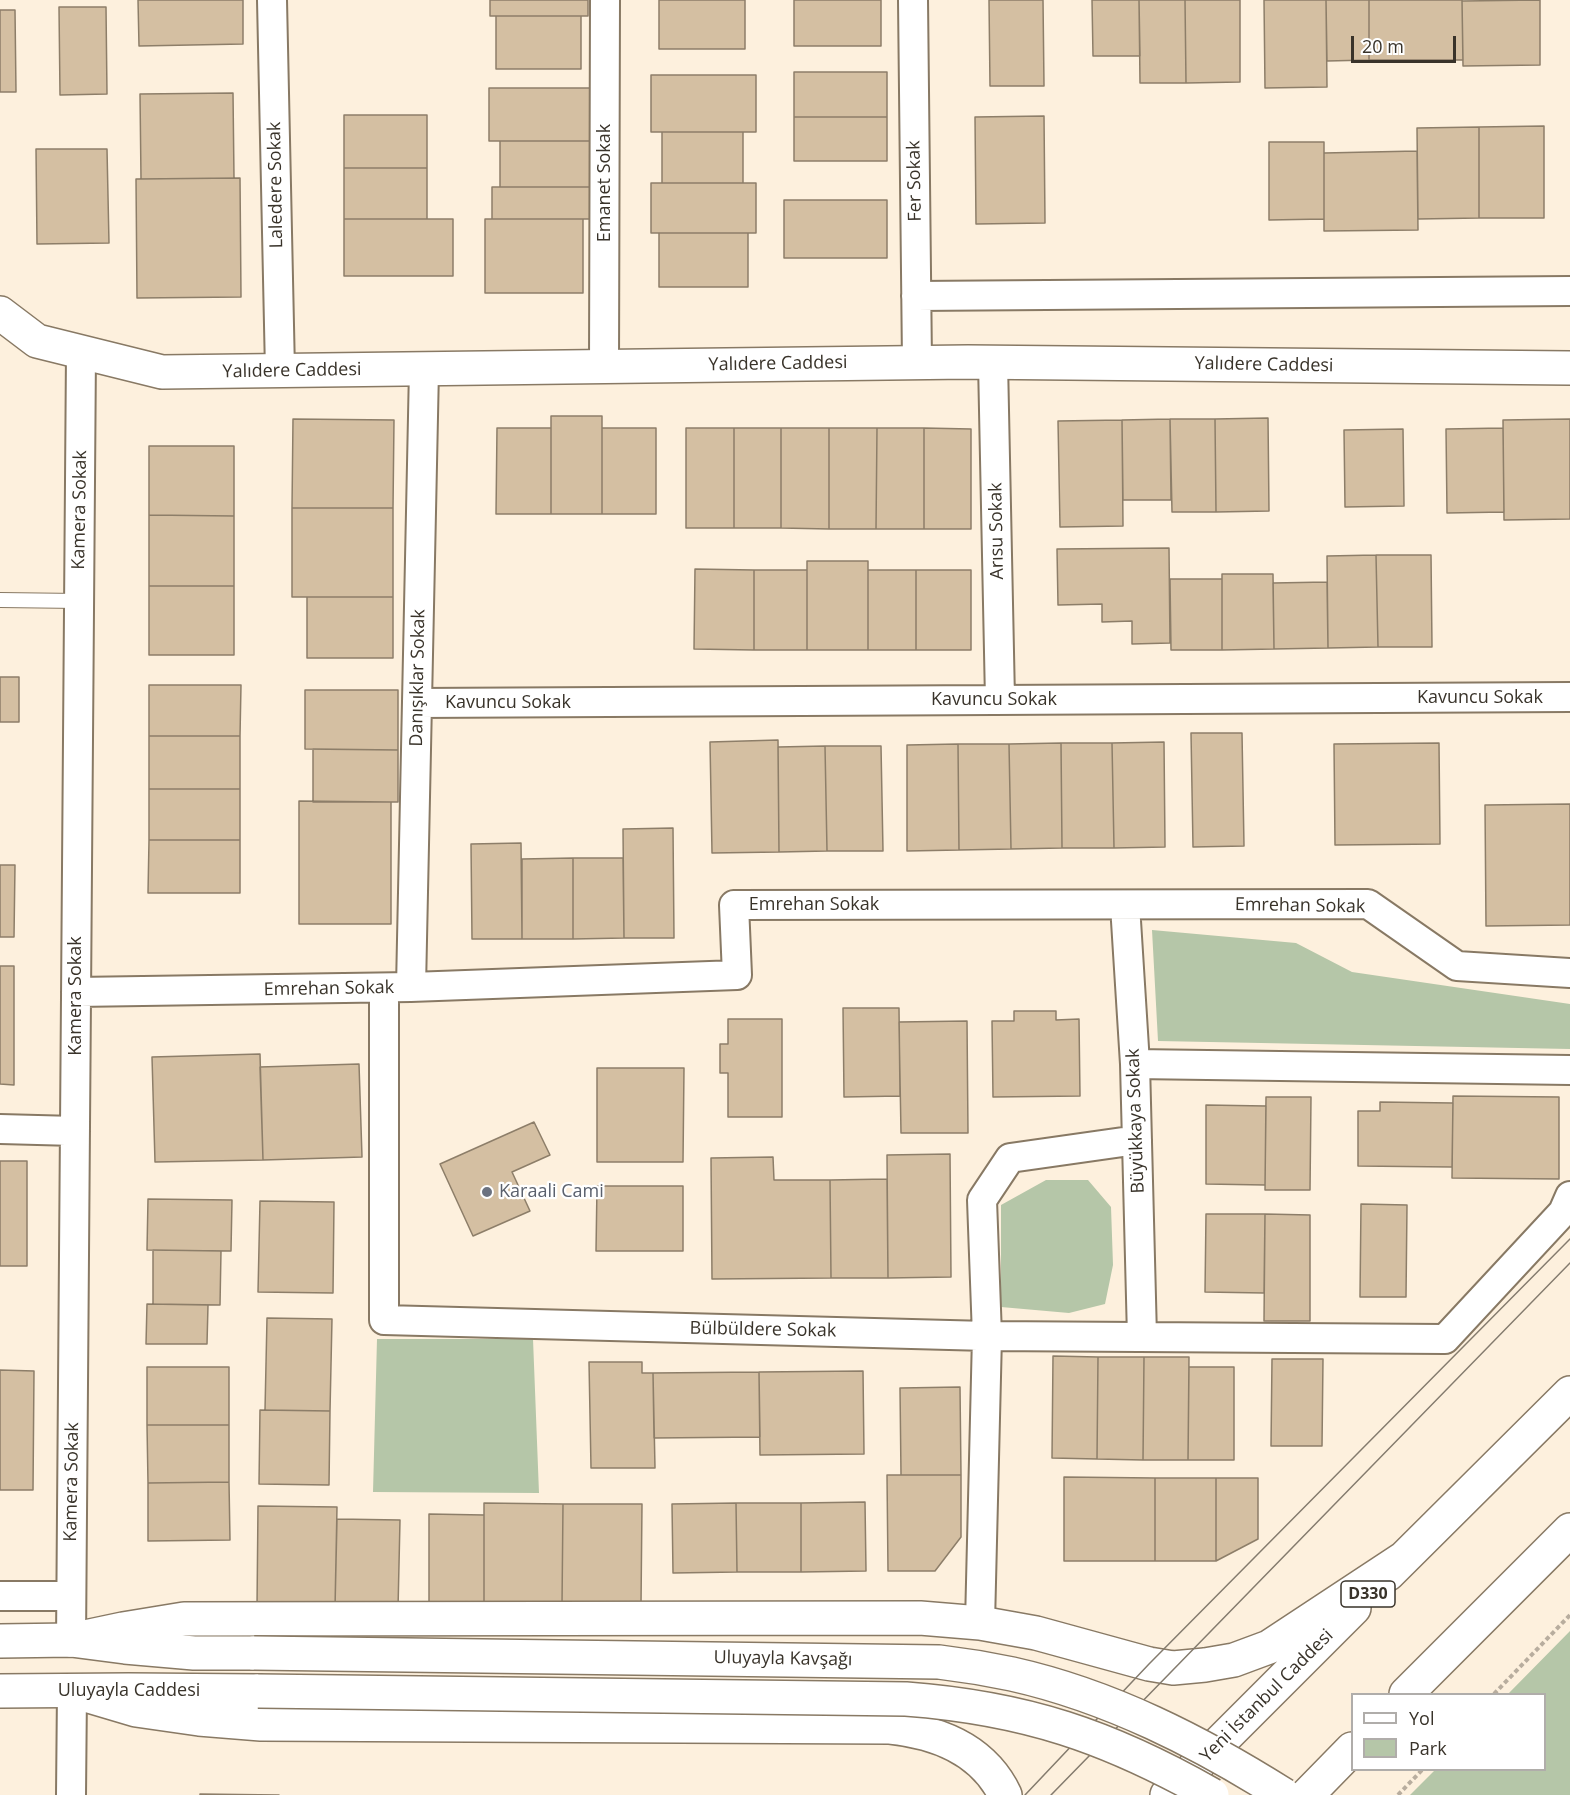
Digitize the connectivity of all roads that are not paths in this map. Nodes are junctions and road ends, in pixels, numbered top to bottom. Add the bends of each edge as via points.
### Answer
1 (272, 0) edge
2 (605, 0) edge
3 (913, 0) edge
4 (1570, 291) edge
5 (916, 296) junction
6 (0, 313) edge
7 (81, 352) junction
8 (917, 362) junction
9 (993, 362) junction
10 (604, 367) junction
11 (1570, 368) edge
12 (424, 369) junction
13 (280, 371) junction
14 (0, 600) edge
15 (79, 601) junction
16 (1570, 697) edge
17 (1000, 700) junction
18 (417, 703) junction
19 (1125, 905) junction
20 (1570, 973) edge
21 (398, 988) junction
22 (76, 992) junction
23 (1135, 1064) junction
24 (1570, 1070) edge
25 (0, 1129) edge
26 (75, 1131) junction
27 (1137, 1140) junction
28 (1570, 1196) edge
29 (384, 1320) joint
30 (987, 1336) junction
31 (1142, 1337) junction
32 (1570, 1393) edge
33 (1570, 1530) edge
34 (1404, 1558) junction
35 (0, 1596) edge
36 (70, 1596) junction
37 (980, 1623) junction
38 (70, 1640) junction
39 (0, 1641) edge
40 (0, 1691) edge
41 (72, 1691) junction
42 (1408, 1693) edge
43 (955, 1743) junction
44 (1351, 1751) edge
45 (71, 1795) edge
46 (1005, 1795) edge
47 (1167, 1795) edge
48 (1212, 1795) edge
49 (1284, 1795) edge
50 (1306, 1795) edge

1 - 13 street, Laledere Sokak
2 - 10 street, Emanet Sokak
3 - 5 street, Fer Sokak
4 - 5 street
5 - 8 street, Fer Sokak
6 - 7 main road, Yalıdere Caddesi via 37,341
7 - 13 main road, Yalıdere Caddesi via 162,372
7 - 15 street, Kamera Sokak
8 - 9 main road, Yalıdere Caddesi
8 - 10 main road, Yalıdere Caddesi
9 - 11 main road, Yalıdere Caddesi
9 - 17 street, Arısu Sokak
10 - 12 main road, Yalıdere Caddesi
12 - 13 main road, Yalıdere Caddesi
12 - 18 street, Danışıklar Sokak
14 - 15 lane
15 - 22 street, Kamera Sokak
16 - 17 street, Kavuncu Sokak
17 - 18 street, Kavuncu Sokak
18 - 21 street, Danışıklar Sokak
19 - 20 street, Emrehan Sokak via 1368,904 1457,966
19 - 21 street, Emrehan Sokak via 734,905 736,975
19 - 23 street, Büyükkaya Sokak
21 - 22 street, Emrehan Sokak
21 - 29 street, Danışıklar Sokak
22 - 26 street, Kamera Sokak
23 - 24 street
23 - 27 street, Büyükkaya Sokak
25 - 26 street
26 - 36 street, Kamera Sokak
27 - 30 street via 1010,1158 982,1200
27 - 31 street, Büyükkaya Sokak
28 - 31 street, Bülbüldere Sokak via 1563,1212 1445,1339
29 - 30 street, Bülbüldere Sokak
30 - 31 street, Bülbüldere Sokak
30 - 37 street
32 - 34 main road, Yeni İstanbul Caddesi / D330
33 - 42 main road
34 - 37 main road via 1269,1647 1205,1665 1173,1668 1149,1664 1036,1633
34 - 47 main road, Yeni İstanbul Caddesi / D330
35 - 36 street
36 - 38 street, Kamera Sokak
37 - 38 main road via 864,1617 208,1619 174,1621
37 - 43 main road via 996,1643 1006,1665 1006,1687 1002,1706 992,1722
37 - 43 main road via 947,1637 935,1648 927,1664 924,1697 939,1728
38 - 39 main road
38 - 49 main road, Uluyayla Kavşağı, bridge via 194,1653 939,1662 1012,1674 1098,1700 1218,1754
40 - 41 main road, Uluyayla Caddesi
41 - 43 main road via 136,1710 261,1724 890,1727 916,1730
41 - 45 street
41 - 48 main road, Uluyayla Caddesi, bridge via 947,1702 1004,1711 1077,1731 1144,1758
43 - 46 main road via 989,1771
44 - 50 main road

